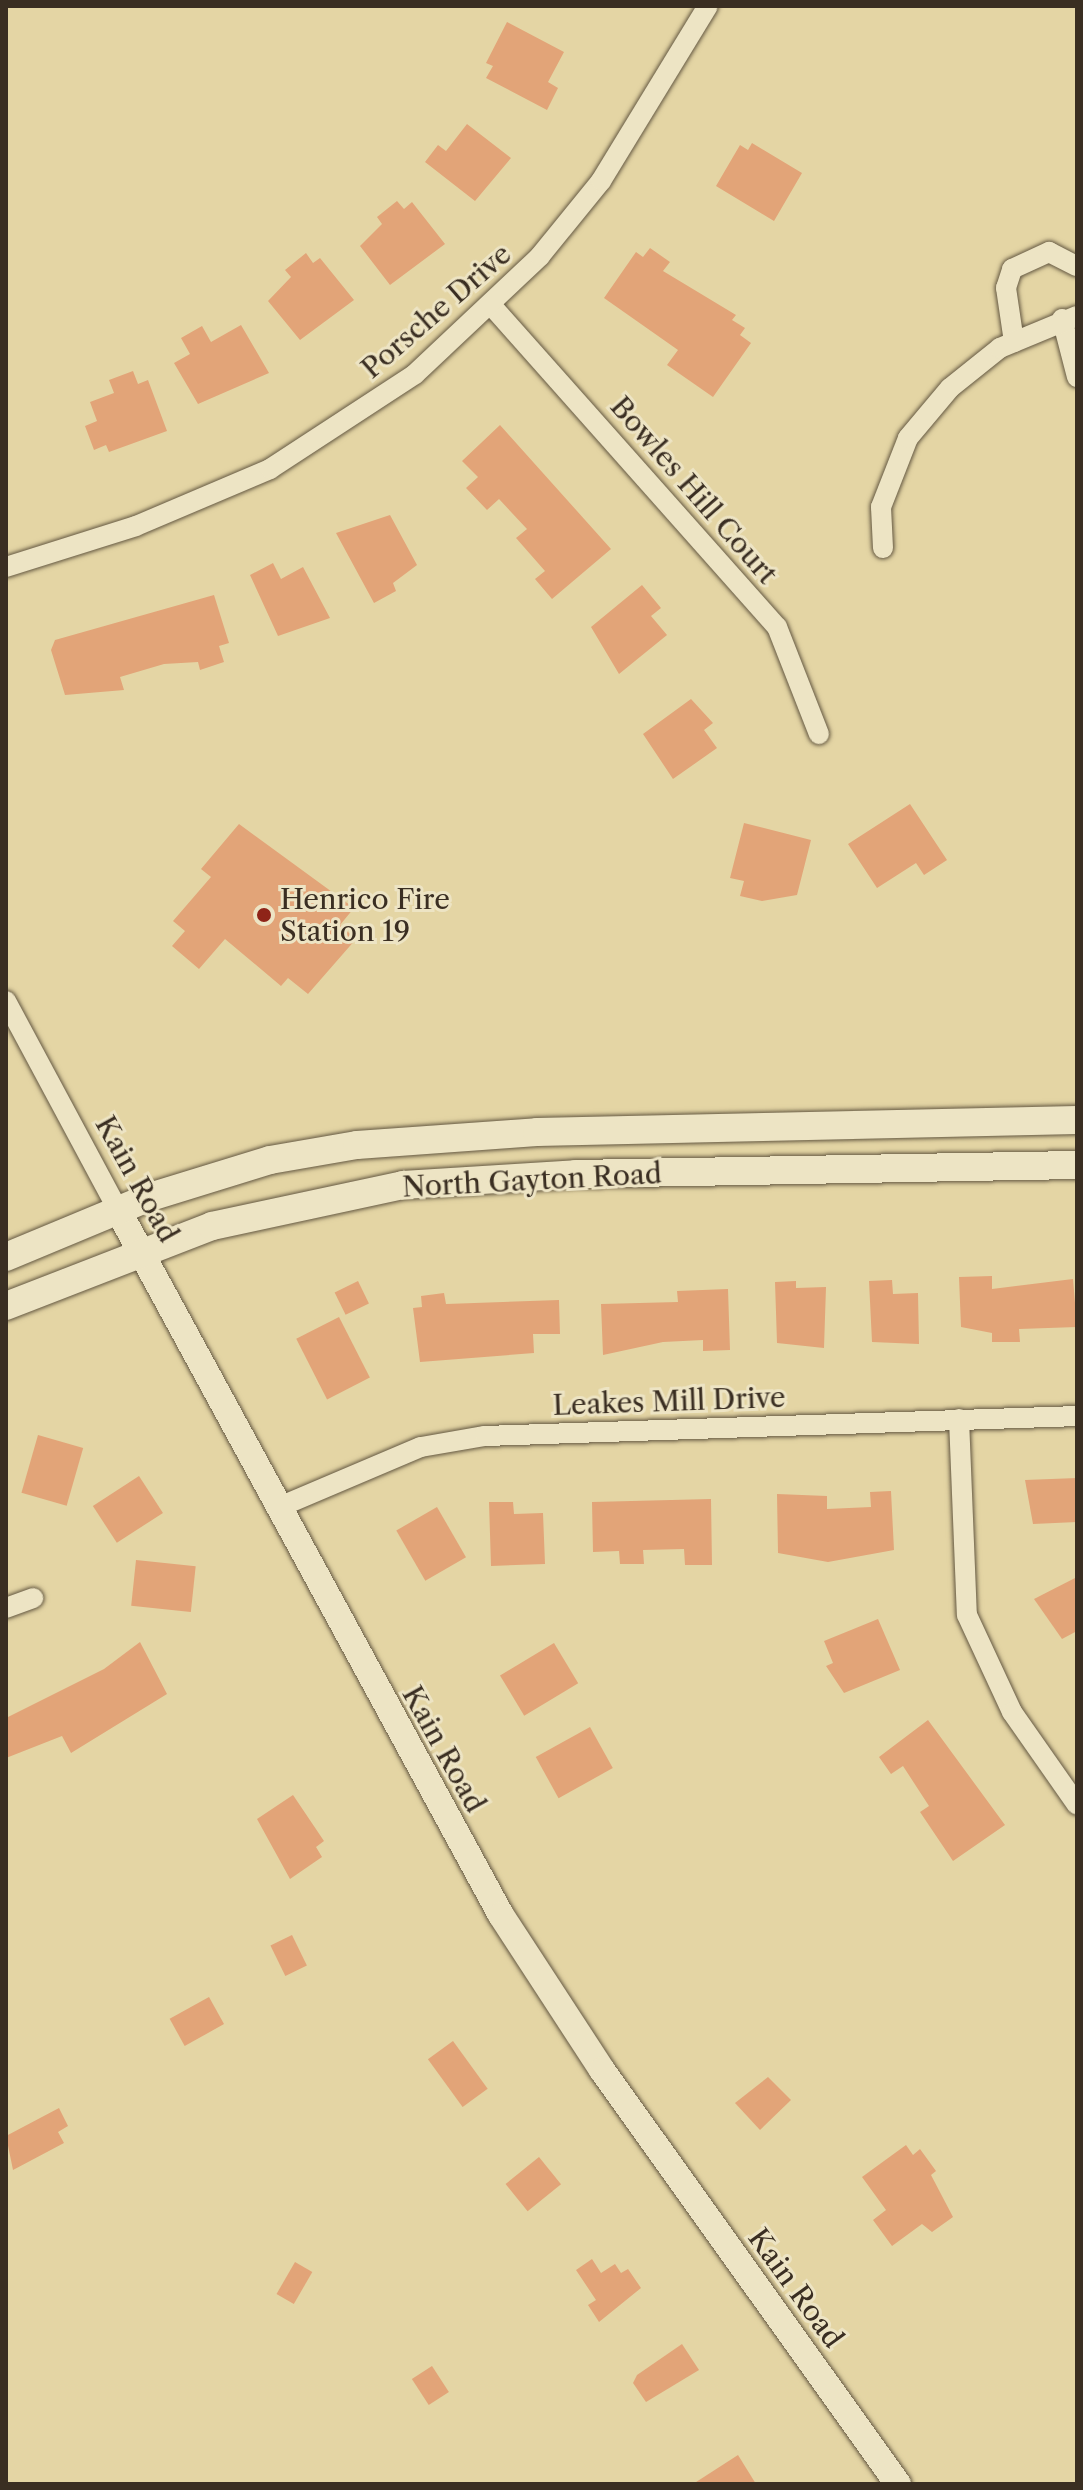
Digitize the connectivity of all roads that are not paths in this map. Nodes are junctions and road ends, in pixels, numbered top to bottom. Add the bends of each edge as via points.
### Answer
1 (708, 6) edge
2 (1077, 266) edge
3 (492, 306) junction
4 (1069, 317) edge
5 (1014, 342) junction
6 (1077, 377) edge
7 (883, 548) dead end
8 (6, 567) edge
9 (819, 734) dead end
10 (6, 1001) edge
11 (1077, 1120) edge
12 (1077, 1165) edge
13 (118, 1210) junction
14 (140, 1251) junction
15 (6, 1257) edge
16 (6, 1306) edge
17 (1077, 1416) edge
18 (959, 1419) junction
19 (277, 1508) junction
20 (33, 1598) dead end
21 (6, 1608) edge
22 (1077, 1805) edge
23 (898, 2484) edge

1 - 3 street, Porsche Drive via 601,181
2 - 5 street via 1049,252 1012,269 1006,288
3 - 8 street, Porsche Drive via 415,374 270,469 136,526
3 - 9 street, Bowles Hill Court via 777,627
4 - 5 street
4 - 6 street
5 - 7 street via 950,388 908,438 881,507
10 - 13 street, Kain Road
11 - 13 main road, North Gayton Road via 537,1132 357,1145 270,1160
12 - 14 main road, North Gayton Road via 576,1174 403,1185 282,1206
13 - 14 street, Kain Road
13 - 15 main road, North Gayton Road
14 - 16 main road, North Gayton Road
14 - 19 street, Kain Road
17 - 18 street, Leakes Mill Drive
18 - 19 street, Leakes Mill Drive via 485,1436 421,1447
18 - 22 street via 967,1615 1012,1712
19 - 23 street, Kain Road via 536,1972
20 - 21 street

